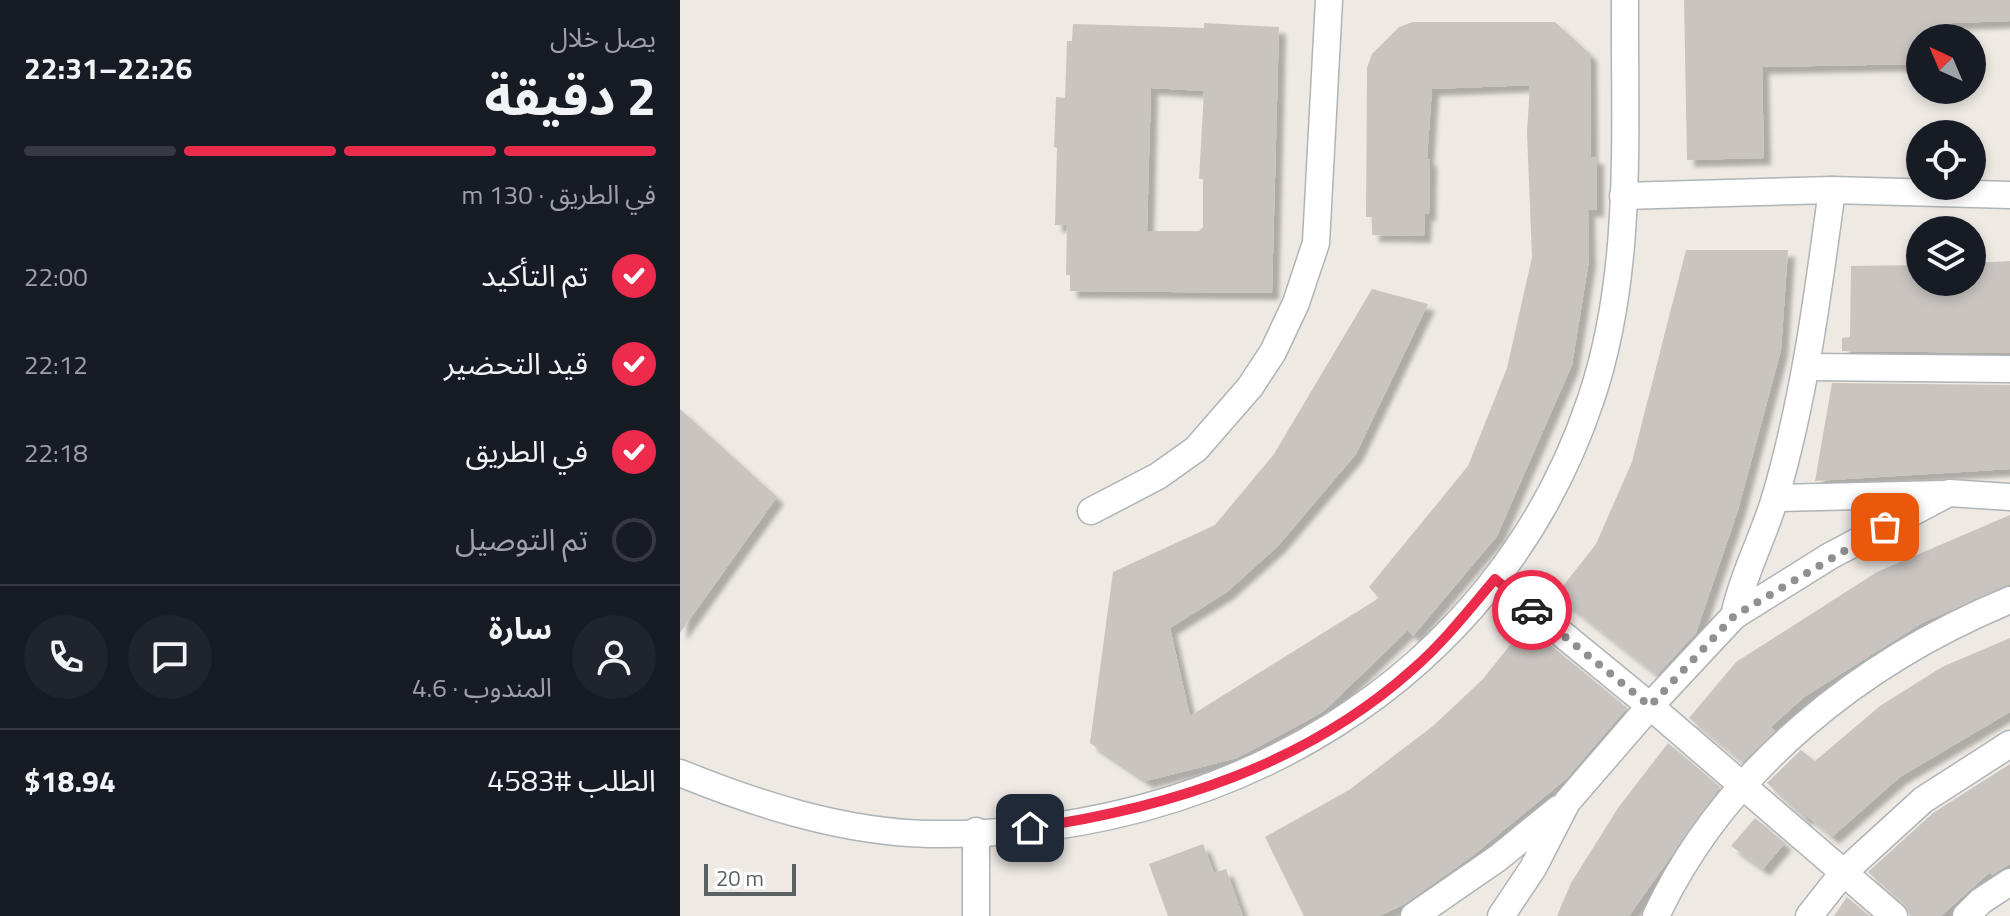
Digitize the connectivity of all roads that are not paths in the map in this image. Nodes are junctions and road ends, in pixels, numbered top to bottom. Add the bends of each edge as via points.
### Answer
1 (1329, 0) edge
2 (1625, 0) edge
3 (1832, 190) junction
4 (2010, 195) edge
5 (1623, 196) junction
6 (1809, 367) junction
7 (2010, 369) edge
8 (1949, 493) junction
9 (2010, 497) edge
10 (1775, 498) junction
11 (1091, 511) dead end
12 (1495, 579) junction
13 (2010, 600) edge
14 (1734, 616) junction
15 (1650, 706) junction
16 (2010, 744) edge
17 (680, 773) edge
18 (1743, 785) junction
19 (1567, 802) junction
20 (976, 831) junction
21 (1843, 873) junction
22 (2010, 882) edge
23 (976, 916) edge
24 (1414, 916) edge
25 (1501, 916) edge
26 (1656, 916) edge
27 (1809, 916) edge
28 (1894, 916) edge
29 (1966, 916) edge

1 - 11 street via 1316,243 1296,303 1273,352 1196,449
2 - 5 street
3 - 4 street
3 - 5 street
3 - 6 street
5 - 12 street via 1616,293 1592,397 1558,478
6 - 7 street
6 - 10 street
8 - 9 street
8 - 10 street
8 - 14 street via 1830,556
10 - 14 street
12 - 15 street
12 - 20 street via 1413,669 1309,742 1239,776 1166,802 1101,817
13 - 18 street via 1923,641 1845,691
14 - 15 street
15 - 18 street
15 - 19 street
16 - 21 street via 1923,800
17 - 20 street via 806,817 928,834
18 - 21 street
18 - 26 street via 1677,872
19 - 24 street
19 - 25 street
20 - 23 street
21 - 27 street
21 - 28 street
22 - 29 street

